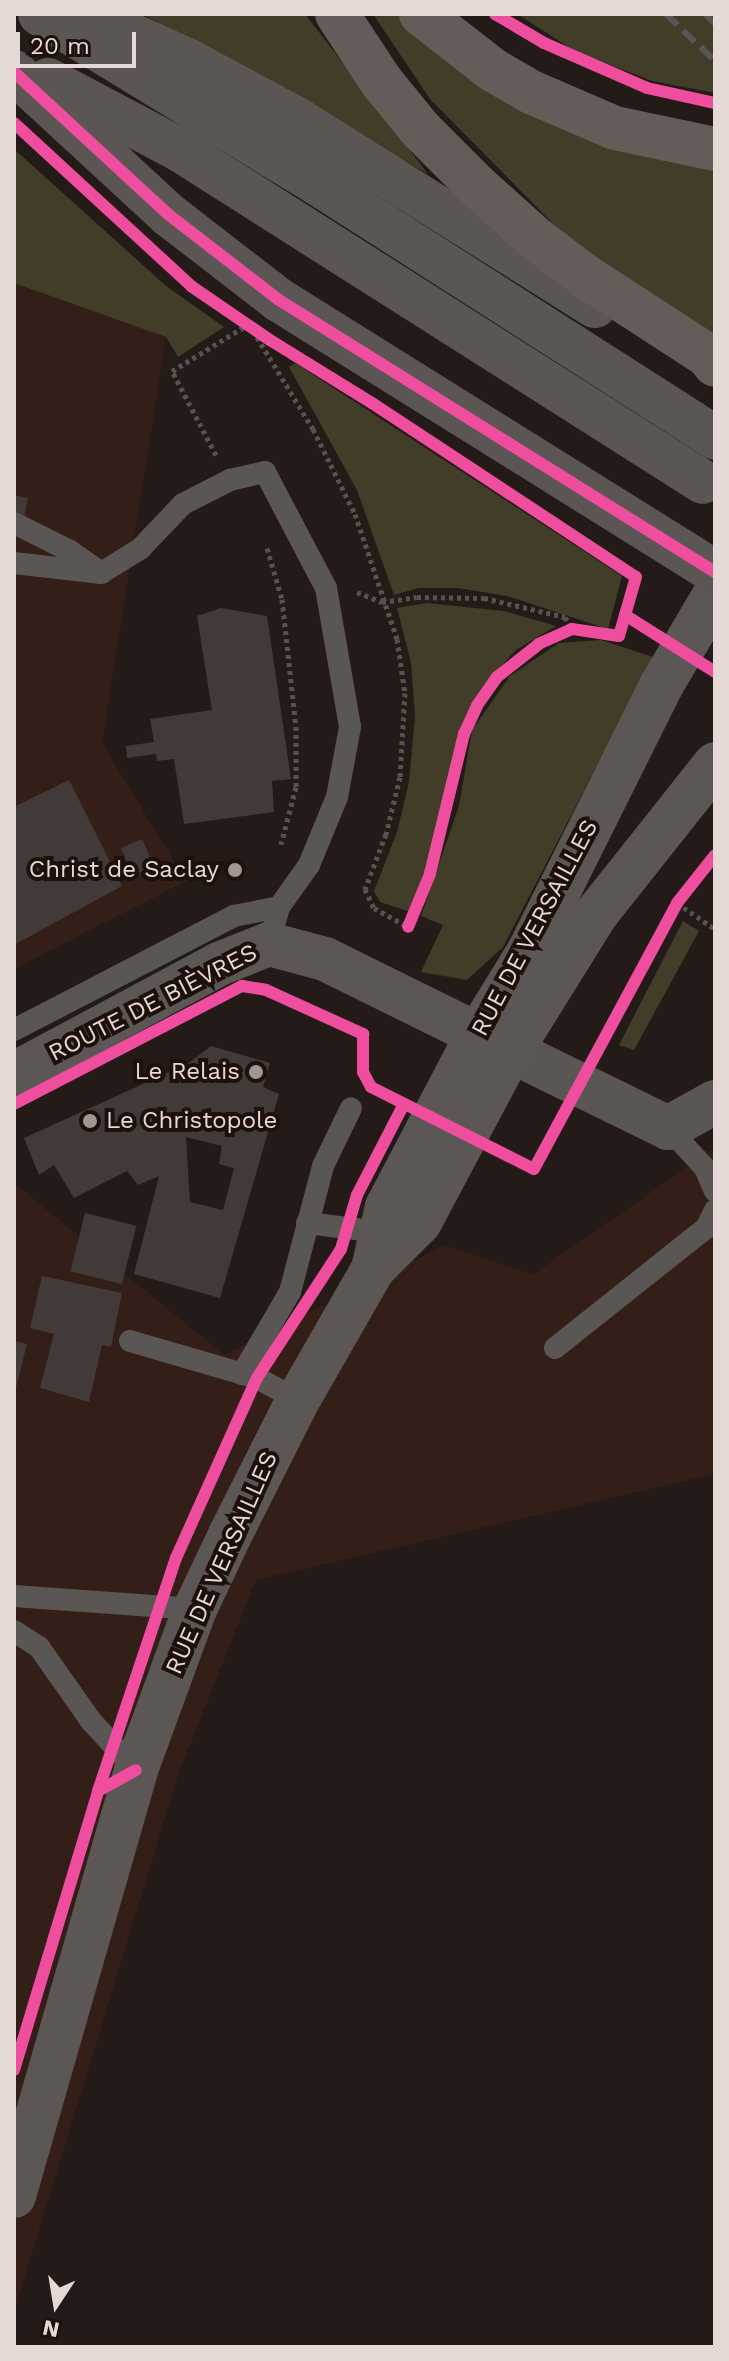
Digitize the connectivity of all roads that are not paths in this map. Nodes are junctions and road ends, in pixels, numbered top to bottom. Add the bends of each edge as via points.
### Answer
1 (40, 14) edge
2 (85, 14) edge
3 (337, 14) edge
4 (421, 14) edge
5 (14, 62) edge
6 (14, 72) edge
7 (715, 149) edge
8 (715, 365) edge
9 (715, 383) edge
10 (715, 438) edge
11 (703, 482) dead end
12 (14, 523) edge
13 (14, 563) edge
14 (715, 572) edge
15 (101, 573) junction
16 (715, 594) edge
17 (715, 764) edge
18 (274, 926) junction
19 (14, 1030) edge
20 (495, 1042) junction
21 (14, 1074) edge
22 (715, 1102) edge
23 (351, 1108) dead end
24 (668, 1128) junction
25 (715, 1191) edge
26 (715, 1210) edge
27 (307, 1223) junction
28 (376, 1250) junction
29 (130, 1341) dead end
30 (555, 1348) dead end
31 (242, 1374) junction
32 (298, 1400) junction
33 (14, 1596) edge
34 (195, 1609) junction
35 (14, 1631) edge
36 (136, 1770) junction
37 (14, 2196) edge

1 - 10 main road via 317,183
2 - 9 main road via 189,61 295,118
3 - 8 highway via 381,81 478,187 573,266
4 - 7 highway via 493,70 531,92 615,128
5 - 11 main road via 180,150
6 - 14 main road via 169,215 279,300
12 - 15 lane
13 - 15 lane
15 - 18 lane via 140,549 183,504 230,480 265,472 326,588 350,727 337,797 309,865
16 - 20 main road, RUE DE VERSAILLES via 668,635 661,686 529,951
17 - 20 main road, RUE DE VERSAILLES
18 - 19 lane, ROUTE DE BIÈVRES via 234,916
18 - 20 main road, ROUTE DE BIÈVRES via 325,959
18 - 21 main road, ROUTE DE BIÈVRES via 219,964
20 - 24 street
20 - 28 main road, RUE DE VERSAILLES via 394,1195
22 - 24 street
23 - 27 lane via 323,1166
24 - 25 lane via 705,1168
26 - 30 lane via 706,1228
27 - 28 lane
27 - 31 lane via 290,1292
28 - 32 main road, RUE DE VERSAILLES
29 - 31 lane
31 - 32 lane
32 - 34 main road, RUE DE VERSAILLES
33 - 34 lane
34 - 36 main road, RUE DE VERSAILLES
35 - 36 lane via 39,1647 91,1721
36 - 37 main road, RUE DE VERSAILLES

